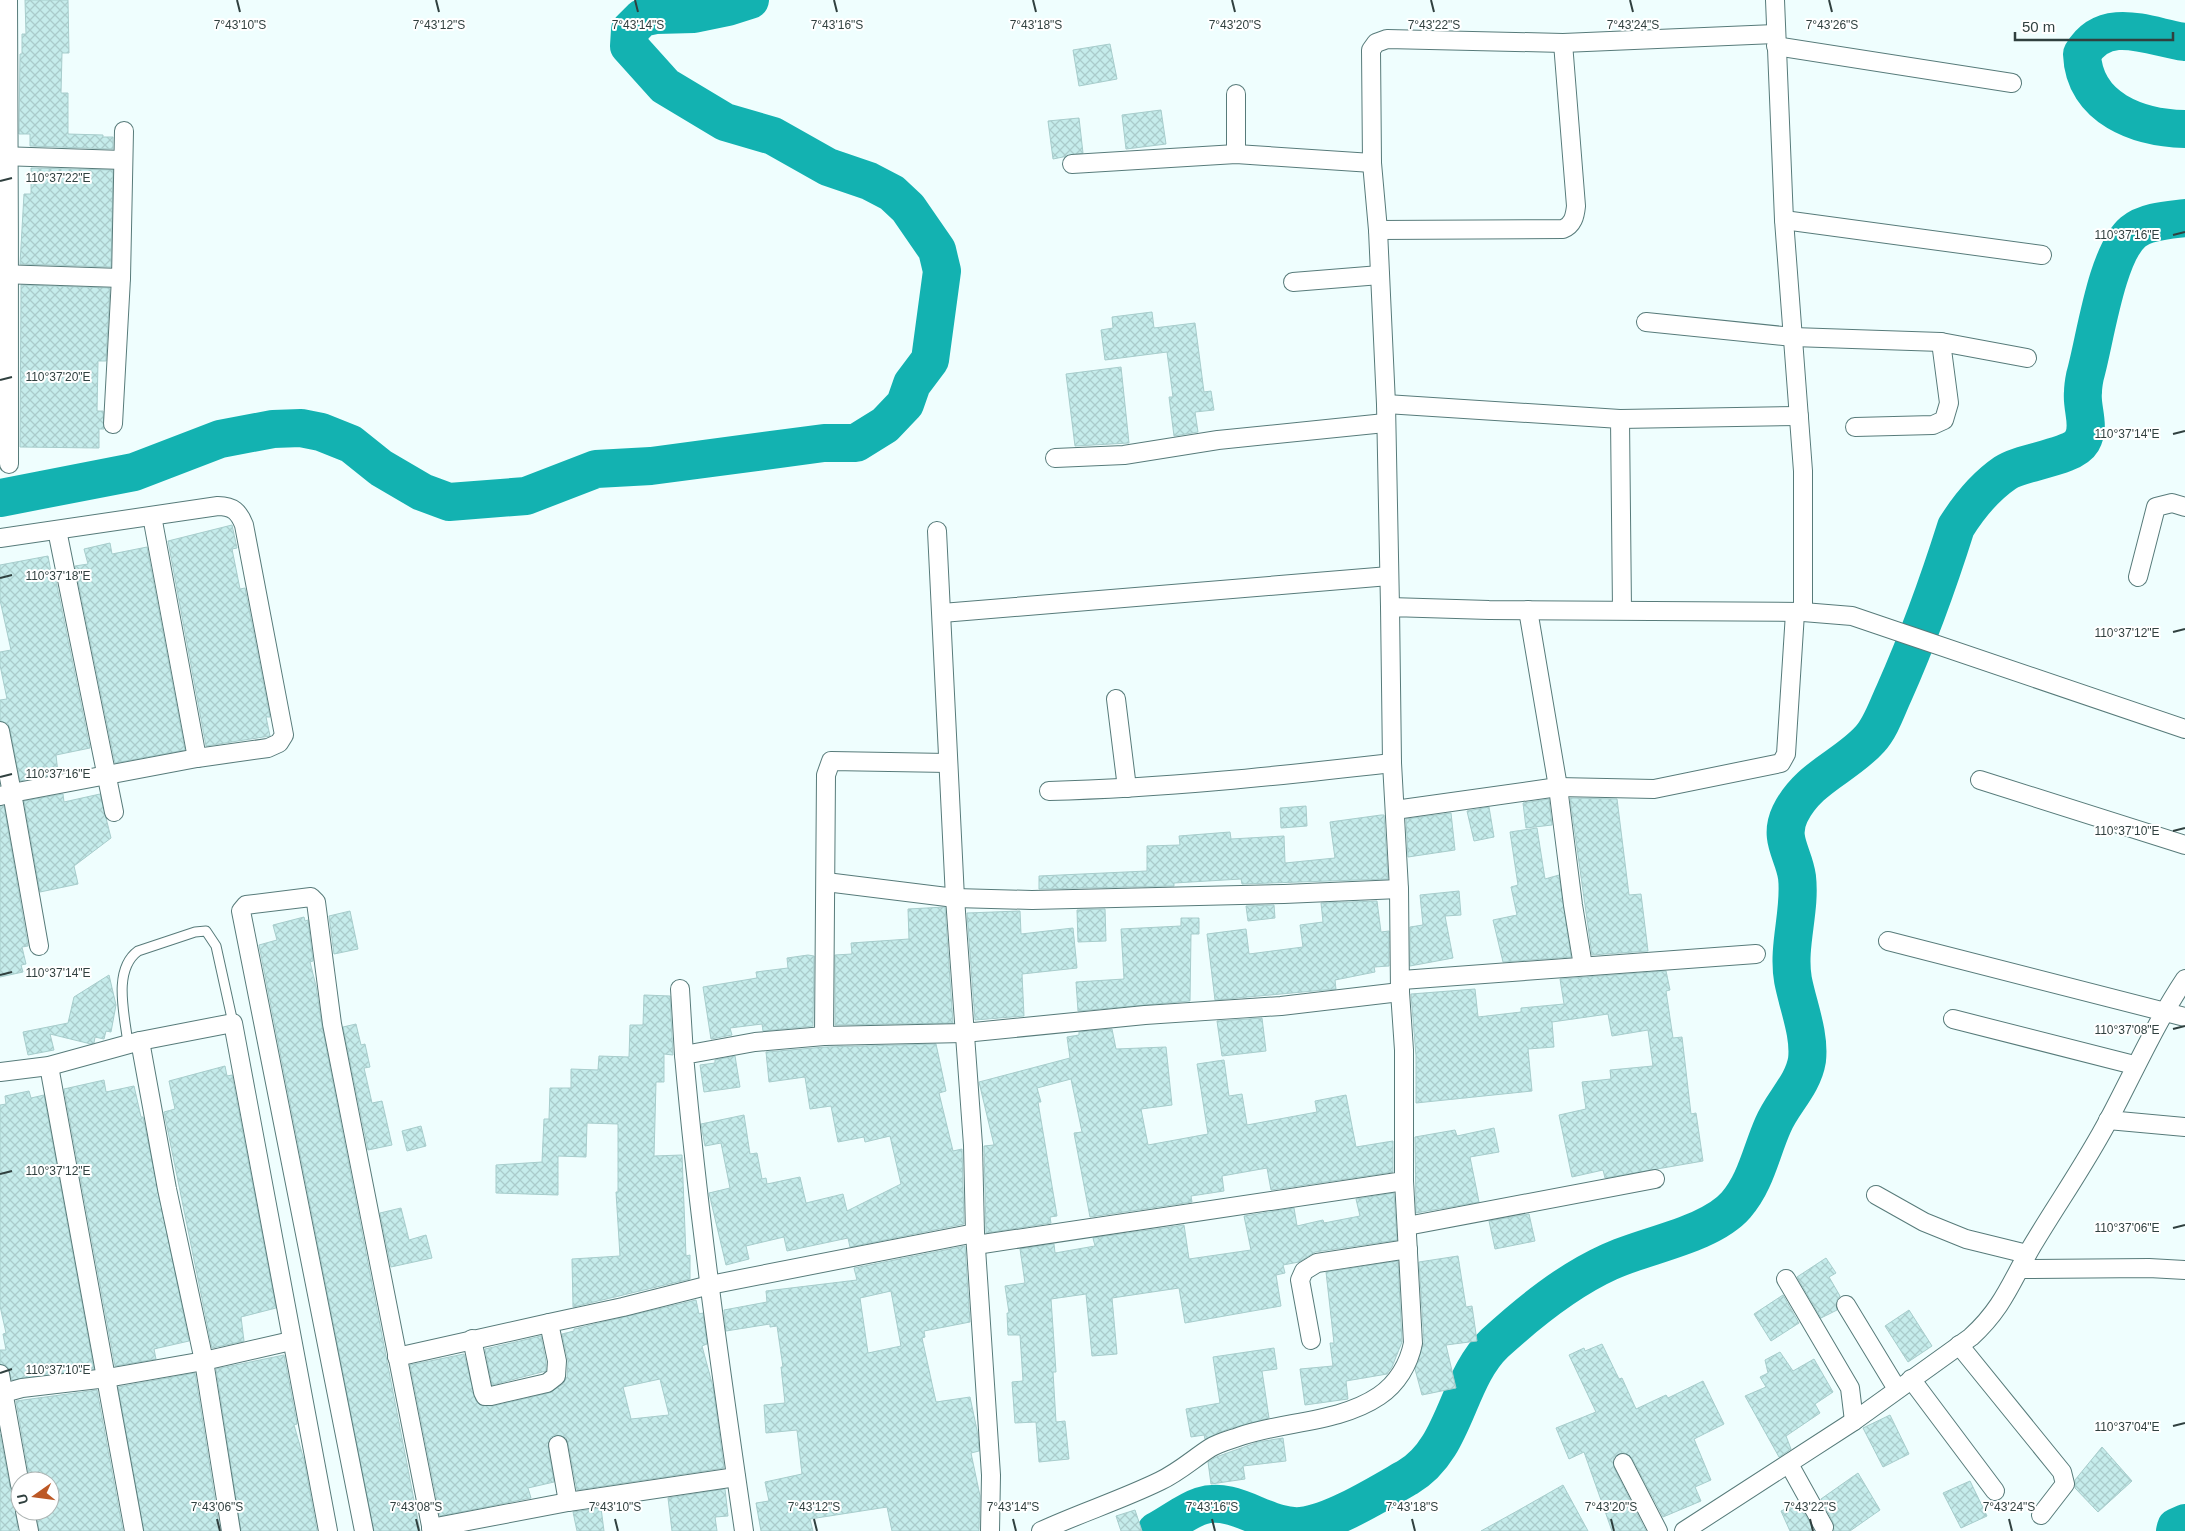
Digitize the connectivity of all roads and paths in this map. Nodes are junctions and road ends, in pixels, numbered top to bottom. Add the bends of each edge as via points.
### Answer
1 (8, 0) edge
2 (1775, 0) edge
3 (1776, 40) junction
4 (1563, 43) junction
5 (2012, 83) dead end
6 (1236, 94) dead end
7 (124, 131) dead end
8 (1236, 154) junction
9 (4, 156) edge
10 (123, 160) junction
11 (1372, 162) junction
12 (1072, 164) dead end
13 (1784, 220) junction
14 (1378, 230) junction
15 (2042, 255) dead end
16 (5, 274) edge
17 (1380, 275) junction
18 (121, 278) junction
19 (1292, 282) dead end
20 (1646, 322) dead end
21 (1793, 337) junction
22 (1941, 342) junction
23 (2027, 358) dead end
24 (1386, 404) junction
25 (1800, 416) junction
26 (1620, 419) junction
27 (1385, 423) junction
28 (113, 424) dead end
29 (1855, 427) dead end
30 (1055, 458) dead end
31 (9, 464) dead end
32 (2185, 506) edge
33 (152, 516) junction
34 (57, 530) junction
35 (937, 531) dead end
36 (0, 538) edge
37 (1390, 576) junction
38 (2138, 577) dead end
39 (1390, 606) junction
40 (1528, 610) junction
41 (1622, 610) junction
42 (1799, 612) junction
43 (942, 613) junction
44 (1116, 700) dead end
45 (2185, 729) edge
46 (0, 730) edge
47 (197, 758) junction
48 (1392, 762) junction
49 (948, 763) junction
50 (105, 775) junction
51 (1980, 780) dead end
52 (1558, 787) junction
53 (1127, 788) junction
54 (1049, 791) dead end
55 (6, 794) edge
56 (1395, 810) junction
57 (114, 812) dead end
58 (2185, 845) edge
59 (826, 882) junction
60 (1398, 888) junction
61 (955, 898) junction
62 (1888, 941) dead end
63 (39, 946) dead end
64 (1756, 954) dead end
65 (1583, 966) junction
66 (2185, 979) edge
67 (1401, 986) junction
68 (680, 989) dead end
69 (2163, 1012) junction
70 (2185, 1017) edge
71 (1953, 1019) dead end
72 (233, 1023) junction
73 (964, 1033) junction
74 (824, 1036) junction
75 (134, 1043) junction
76 (684, 1055) junction
77 (2134, 1065) junction
78 (49, 1066) junction
79 (0, 1072) edge
80 (2108, 1120) junction
81 (2185, 1127) edge
82 (1655, 1179) dead end
83 (1404, 1181) junction
84 (1876, 1195) dead end
85 (1407, 1226) junction
86 (975, 1239) junction
87 (1408, 1249) junction
88 (2024, 1262) junction
89 (2185, 1270) edge
90 (1786, 1279) dead end
91 (710, 1285) junction
92 (1846, 1305) dead end
93 (549, 1323) junction
94 (472, 1339) junction
95 (1311, 1340) dead end
96 (291, 1341) junction
97 (1959, 1345) junction
98 (397, 1357) junction
99 (204, 1361) junction
100 (107, 1378) junction
101 (1904, 1384) junction
102 (1, 1386) edge
103 (1854, 1421) junction
104 (558, 1446) dead end
105 (1623, 1463) dead end
106 (1789, 1464) junction
107 (17, 1471) edge
108 (736, 1476) junction
109 (1995, 1492) dead end
110 (568, 1502) junction
111 (2041, 1515) dead end
112 (1824, 1527) dead end
113 (431, 1529) edge
114 (134, 1531) edge
115 (232, 1531) edge
116 (328, 1531) edge
117 (364, 1531) edge
118 (744, 1531) edge
119 (990, 1531) edge
120 (1041, 1531) edge
121 (1658, 1531) edge
122 (1684, 1531) edge

1 - 9 street
2 - 3 street
3 - 4 street
3 - 5 street
3 - 13 street
4 - 11 street via 1387,39 1376,44 1371,50
4 - 14 street via 1576,206 1570,226 1563,230
6 - 8 street
7 - 10 street
8 - 11 street
8 - 12 street
9 - 10 street
9 - 16 street
10 - 18 street
11 - 14 street
13 - 15 street
13 - 21 street
14 - 17 street
16 - 18 street
16 - 31 street
17 - 19 street
17 - 24 street
18 - 28 street
20 - 21 street
21 - 22 street
21 - 25 street
22 - 23 street
22 - 29 street via 1949,403 1944,420 1933,425
24 - 26 street
24 - 27 street
25 - 26 street
25 - 42 street via 1803,471
26 - 41 street
27 - 30 street via 1218,440 1124,455
27 - 37 street
32 - 38 street via 2172,503 2156,507
33 - 34 street
33 - 47 street
33 - 47 street via 218,506 231,507 242,519 284,735 279,743 268,748
34 - 36 street
34 - 50 street
35 - 43 street
37 - 39 street
37 - 43 street
39 - 40 street
39 - 48 street
40 - 41 street
40 - 52 street
41 - 42 street
42 - 45 street via 1852,616
42 - 52 street via 1786,754 1781,762 1654,789
43 - 49 street
44 - 53 street
46 - 55 street
47 - 50 street
48 - 53 street via 1258,779
48 - 56 street
49 - 59 street via 831,761 826,775
49 - 61 street
50 - 55 street
50 - 57 street
51 - 58 street
52 - 56 street
52 - 65 street
53 - 54 street
55 - 63 street
56 - 60 street
59 - 61 street
59 - 74 street
60 - 61 street via 1032,900
60 - 67 street
61 - 73 street
62 - 69 street
64 - 65 street
65 - 67 street
66 - 69 street
67 - 73 street via 1281,1006
67 - 83 street
68 - 76 street
69 - 70 street
69 - 77 street
71 - 77 street
72 - 75 street
72 - 75 lane via 216,946 206,932 195,932 131,956 123,974
72 - 96 street
73 - 74 street
73 - 86 street via 973,1145
74 - 76 street via 755,1042
75 - 78 street
75 - 99 street
76 - 91 street
77 - 80 street
78 - 79 street
78 - 100 street
80 - 81 street
80 - 88 street
82 - 85 street
83 - 85 street
83 - 86 street
84 - 88 street via 1924,1222
85 - 87 street
86 - 91 street
86 - 119 street via 991,1475
87 - 95 street via 1317,1263 1304,1271 1300,1280
87 - 120 street via 1413,1343 1410,1358 1390,1387 1379,1396 1347,1411 1254,1432 1225,1442 1161,1481
88 - 89 street
88 - 97 street via 1996,1312
90 - 103 street via 1850,1388
91 - 93 street
91 - 108 street
92 - 101 street
93 - 94 street
93 - 94 street via 557,1361 556,1376 548,1383 491,1396 485,1396 483,1392
94 - 98 street
96 - 99 street
96 - 116 street
97 - 101 street
97 - 111 street via 2062,1472 2065,1484
98 - 113 street
98 - 117 street via 332,1024 316,902 311,897 301,896 246,905 241,908 241,914
99 - 100 street
99 - 115 street
100 - 102 street via 22,1388
100 - 114 street
101 - 103 street
101 - 109 street
102 - 107 street
103 - 106 street
104 - 110 street
105 - 121 street
106 - 112 street
106 - 122 street
108 - 110 street
108 - 118 street
110 - 113 street

